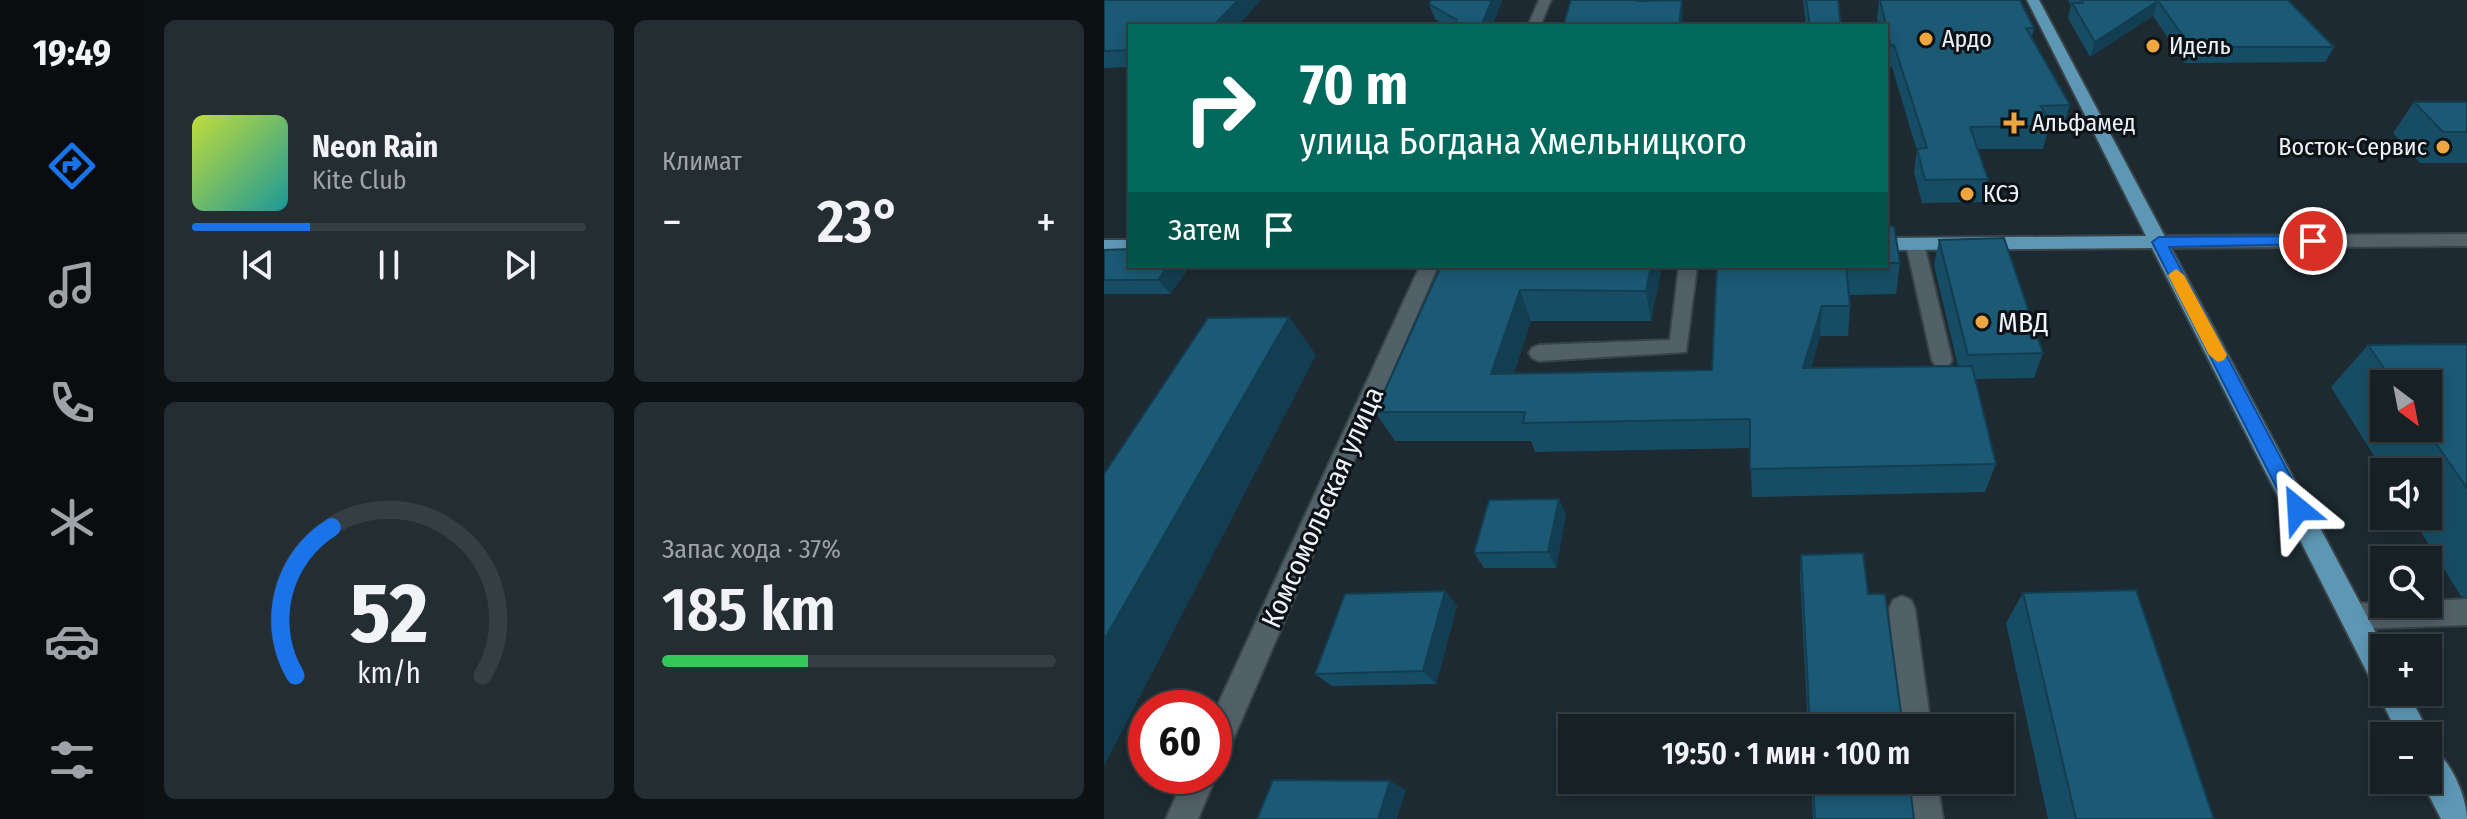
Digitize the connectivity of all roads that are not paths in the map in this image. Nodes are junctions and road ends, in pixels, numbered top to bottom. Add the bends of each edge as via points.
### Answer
1 (1545, 0) edge
2 (2033, 0) edge
3 (1535, 24) edge
4 (2467, 240) edge
5 (2159, 242) junction
6 (1888, 244) edge
7 (1915, 244) junction
8 (1104, 246) edge
9 (1128, 246) edge
10 (1428, 268) edge
11 (1688, 268) edge
12 (1539, 353) dead end
13 (1942, 360) dead end
14 (1902, 609) dead end
15 (2467, 612) edge
16 (2353, 616) junction
17 (2370, 649) edge
18 (1232, 707) edge
19 (1914, 714) edge
20 (2442, 788) edge
21 (1193, 794) edge
22 (1924, 794) edge
23 (1182, 819) edge
24 (1927, 819) edge
25 (2458, 819) edge

1 - 3 street
2 - 5 main road
4 - 5 street
5 - 7 main road
5 - 16 main road
6 - 7 main road
7 - 13 street
8 - 9 main road
10 - 18 street, Комсомольская улица
11 - 12 street via 1679,347
14 - 19 street
15 - 16 street
16 - 17 main road
20 - 25 main road
21 - 23 street
22 - 24 street

